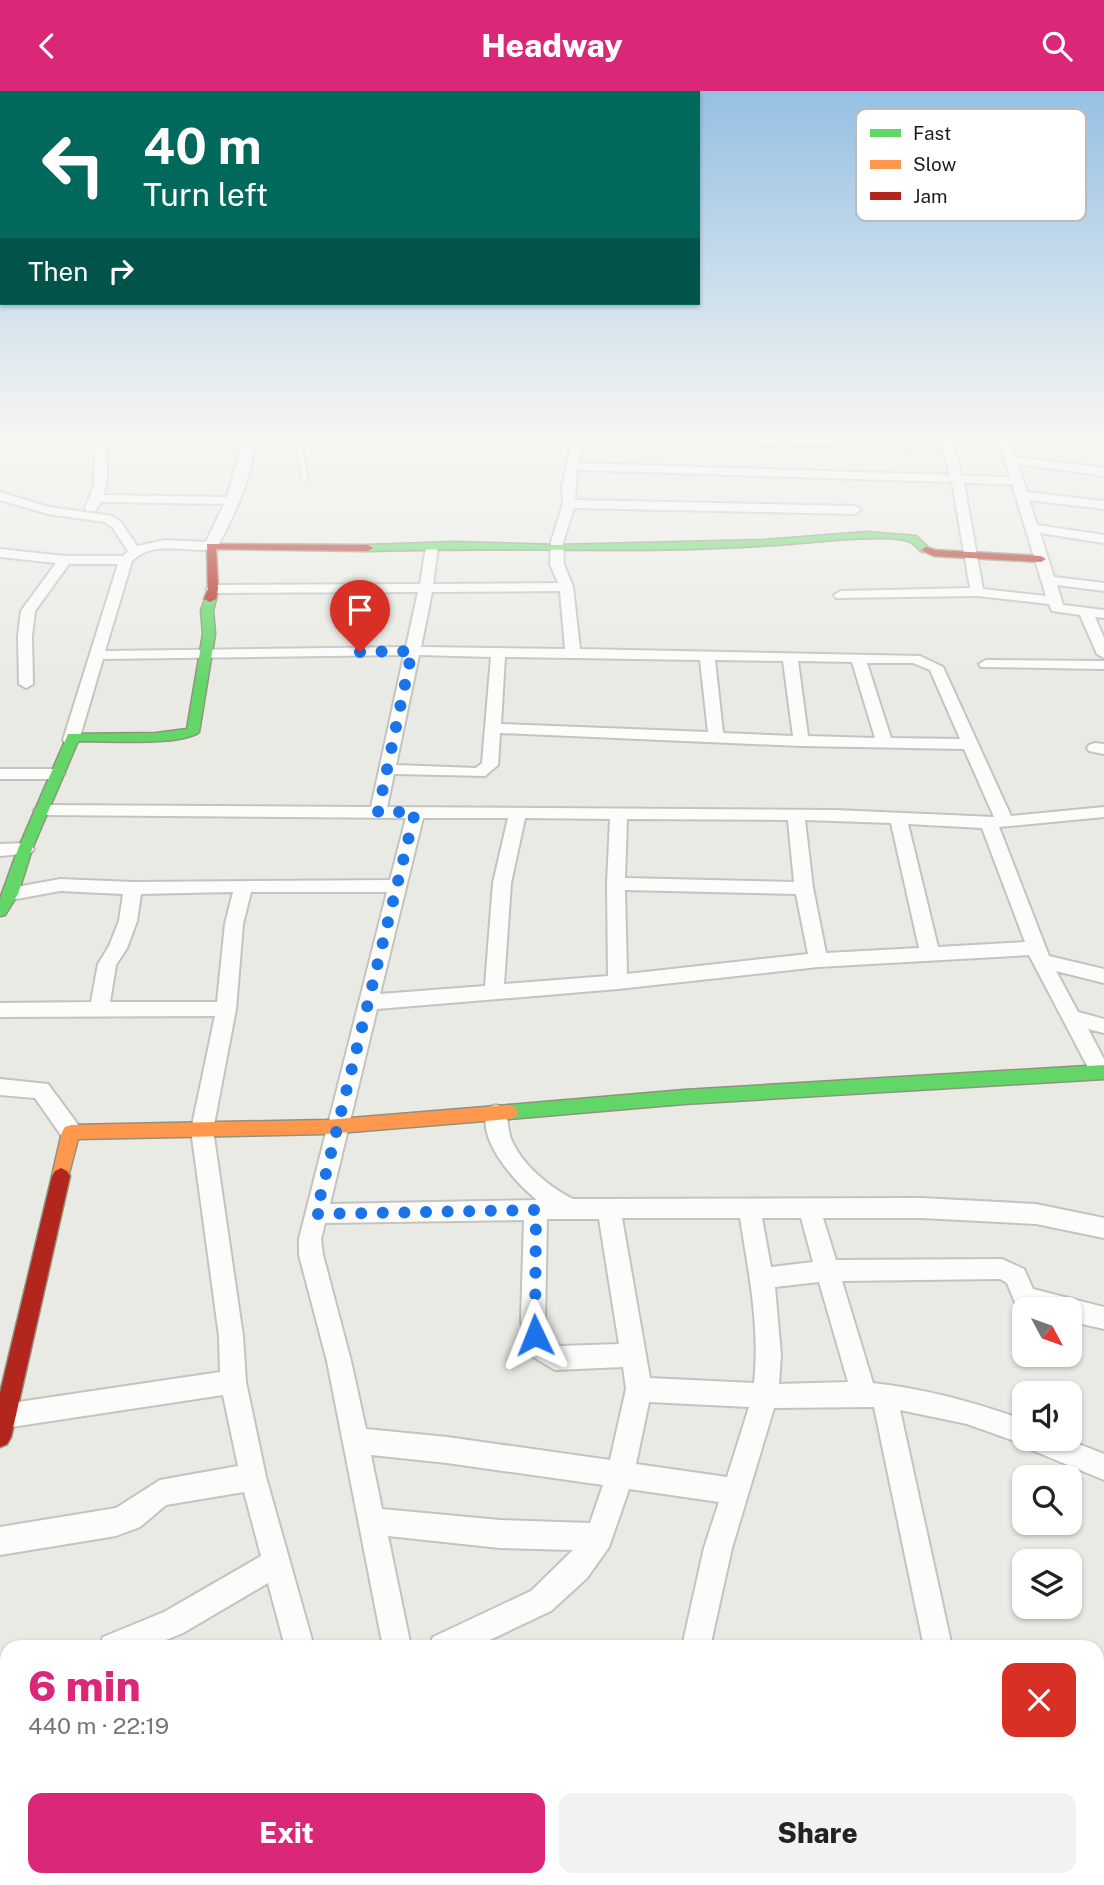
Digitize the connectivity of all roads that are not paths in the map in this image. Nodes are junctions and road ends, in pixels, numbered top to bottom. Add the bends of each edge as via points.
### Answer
1 (92, 516) edge
2 (226, 516) edge
3 (566, 516) edge
4 (963, 516) edge
5 (1027, 516) edge
6 (1031, 528) junction
7 (1104, 539) edge
8 (212, 546) junction
9 (432, 547) junction
10 (557, 548) junction
11 (1, 554) edge
12 (130, 555) junction
13 (970, 555) junction
14 (1041, 559) junction
15 (65, 560) junction
16 (1048, 580) junction
17 (566, 587) junction
18 (1104, 587) edge
19 (426, 588) junction
20 (213, 589) junction
21 (977, 592) junction
22 (841, 595) dead end
23 (1055, 601) junction
24 (1086, 612) junction
25 (1104, 614) edge
26 (412, 651) junction
27 (204, 653) junction
28 (498, 653) junction
29 (1104, 654) edge
30 (97, 655) junction
31 (573, 655) junction
32 (707, 655) junction
33 (790, 657) junction
34 (858, 657) junction
35 (986, 664) dead end
36 (1104, 665) edge
37 (26, 684) dead end
38 (494, 729) junction
39 (716, 736) junction
40 (71, 740) junction
41 (801, 741) junction
42 (885, 743) junction
43 (971, 744) junction
44 (387, 769) junction
45 (0, 774) edge
46 (57, 774) junction
47 (41, 810) junction
48 (378, 812) junction
49 (415, 812) junction
50 (1104, 812) edge
51 (518, 813) junction
52 (619, 813) junction
53 (796, 815) junction
54 (898, 817) junction
55 (997, 823) junction
56 (25, 849) junction
57 (0, 850) edge
58 (616, 884) junction
59 (398, 885) junction
60 (244, 886) junction
61 (133, 888) junction
62 (804, 888) junction
63 (11, 894) junction
64 (0, 911) edge
65 (930, 954) junction
66 (1038, 954) junction
67 (818, 960) junction
68 (1104, 976) edge
69 (618, 982) junction
70 (494, 993) junction
71 (370, 1002) junction
72 (226, 1009) junction
73 (0, 1010) edge
74 (99, 1010) junction
75 (1071, 1018) junction
76 (1104, 1026) edge
77 (1102, 1072) edge
78 (0, 1087) edge
79 (496, 1113) junction
80 (339, 1126) junction
81 (201, 1130) junction
82 (71, 1132) junction
83 (749, 1207) junction
84 (808, 1208) junction
85 (571, 1209) junction
86 (609, 1209) junction
87 (536, 1210) junction
88 (316, 1214) junction
89 (1104, 1228) edge
90 (825, 1271) junction
91 (762, 1278) junction
92 (1024, 1297) edge
93 (1082, 1312) edge
94 (1104, 1318) edge
95 (634, 1355) junction
96 (233, 1382) junction
97 (639, 1389) junction
98 (874, 1395) junction
99 (765, 1396) junction
100 (3, 1427) edge
101 (1012, 1429) edge
102 (355, 1441) junction
103 (1066, 1451) edge
104 (1104, 1467) edge
105 (620, 1475) junction
106 (253, 1477) junction
107 (734, 1491) junction
108 (371, 1521) junction
109 (599, 1537) junction
110 (0, 1541) edge
111 (278, 1562) junction
112 (130, 1640) edge
113 (298, 1640) edge
114 (396, 1640) edge
115 (458, 1640) edge
116 (698, 1640) edge
117 (936, 1640) edge

1 - 12 street via 117,525
2 - 8 street
3 - 10 street
4 - 13 street
5 - 6 street
6 - 7 street
6 - 14 street
8 - 9 street
8 - 12 street via 154,545
8 - 20 street
9 - 10 street
9 - 19 street
10 - 13 street via 884,535 912,538 928,552
10 - 17 street via 559,575
11 - 15 street
12 - 15 street
12 - 30 street
13 - 14 street
13 - 21 street
14 - 16 street
15 - 37 street via 28,611
16 - 18 street
16 - 23 street
17 - 19 street
17 - 31 street
19 - 20 street
19 - 26 street
20 - 27 street
21 - 22 street
21 - 23 street
23 - 24 street via 1058,608
24 - 25 street
24 - 29 street
26 - 27 street
26 - 28 street
26 - 44 street
27 - 30 street
27 - 40 street via 193,732
28 - 31 street
28 - 38 street
30 - 40 street
31 - 32 street
32 - 33 street
32 - 39 street
33 - 34 street
33 - 41 street
34 - 42 street
34 - 43 street via 915,659 936,667
35 - 36 street
38 - 39 street
38 - 44 street via 490,765 484,772
39 - 41 street
40 - 46 street
41 - 42 street
42 - 43 street
43 - 55 street
44 - 48 street
45 - 46 street
46 - 47 street
47 - 48 street
47 - 56 street
48 - 49 street
49 - 51 street
49 - 59 street
50 - 55 street
51 - 52 street
51 - 70 street via 502,883
52 - 53 street
52 - 58 street
53 - 54 street
53 - 62 street
54 - 55 street
54 - 65 street
55 - 66 street
56 - 57 street
56 - 63 street
58 - 62 street
58 - 69 street
59 - 60 street
59 - 71 street
60 - 61 street
60 - 72 street via 234,924
61 - 63 street via 60,885
61 - 74 street via 128,921 107,964
62 - 67 street
63 - 64 street
65 - 66 street
65 - 67 street
66 - 68 street
66 - 75 street
67 - 69 street
69 - 70 street
70 - 71 street
71 - 80 street
72 - 74 street
72 - 81 street
73 - 74 street
75 - 76 street
75 - 77 street
77 - 79 street
78 - 82 street via 41,1090
79 - 80 street
79 - 85 street via 499,1135 511,1159 554,1200
80 - 81 street
80 - 88 street
81 - 82 street
81 - 96 street via 231,1336
82 - 100 street
83 - 84 street
83 - 86 street
83 - 91 street
84 - 89 street via 1036,1214
84 - 90 street
85 - 86 street
85 - 87 street
86 - 95 street
87 - 88 street
87 - 95 street via 533,1321 539,1347 555,1358
88 - 102 street via 311,1255 340,1361
90 - 91 street
90 - 92 street via 1002,1269 1016,1276
90 - 98 street
91 - 99 street via 769,1355
93 - 94 street
95 - 97 street
96 - 100 street
96 - 106 street
97 - 99 street
97 - 105 street
98 - 99 street
98 - 101 street via 967,1412
98 - 117 street
99 - 107 street
102 - 105 street
102 - 108 street
103 - 104 street
105 - 107 street
105 - 109 street
106 - 110 street via 160,1493 138,1512 116,1522
106 - 111 street
107 - 116 street
108 - 109 street via 500,1534
108 - 114 street
109 - 115 street via 577,1568 541,1601
111 - 112 street via 173,1623
111 - 113 street

